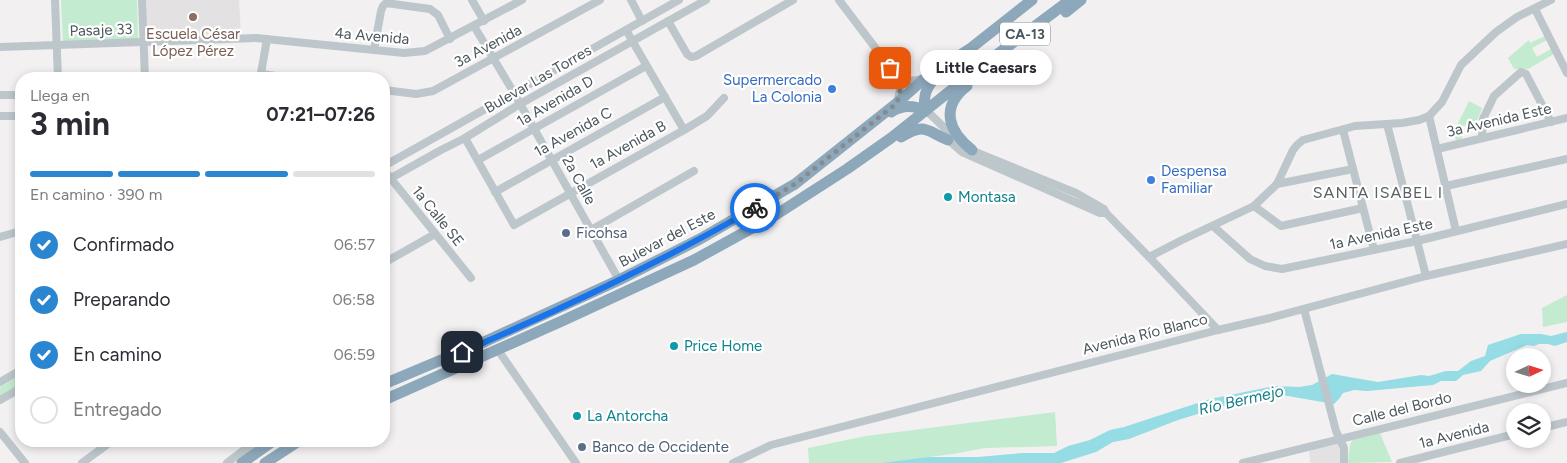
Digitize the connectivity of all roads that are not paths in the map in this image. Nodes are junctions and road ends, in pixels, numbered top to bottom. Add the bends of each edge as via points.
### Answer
1 (55, 0) edge
2 (142, 0) edge
3 (472, 0) edge
4 (600, 0) edge
5 (631, 0) edge
6 (679, 0) edge
7 (706, 0) edge
8 (793, 0) edge
9 (839, 0) edge
10 (1032, 0) edge
11 (1070, 0) edge
12 (1081, 0) edge
13 (1551, 0) edge
14 (518, 1) edge
15 (1535, 9) junction
16 (484, 21) junction
17 (642, 21) junction
18 (668, 21) junction
19 (474, 26) junction
20 (626, 30) junction
21 (450, 38) junction
22 (267, 39) junction
23 (632, 41) junction
24 (143, 42) junction
25 (57, 45) junction
26 (0, 47) edge
27 (374, 50) junction
28 (494, 59) junction
29 (646, 66) junction
30 (58, 72) edge
31 (145, 72) edge
32 (262, 72) edge
33 (1567, 73) edge
34 (899, 79) junction
35 (926, 84) junction
36 (390, 91) edge
37 (514, 93) junction
38 (0, 95) edge
39 (15, 95) edge
40 (665, 97) junction
41 (724, 98) dead end
42 (897, 103) junction
43 (952, 103) junction
44 (520, 104) junction
45 (925, 110) junction
46 (0, 116) edge
47 (15, 116) edge
48 (1429, 116) junction
49 (1567, 118) edge
50 (1550, 122) junction
51 (1386, 124) junction
52 (535, 129) junction
53 (684, 130) junction
54 (1343, 130) junction
55 (465, 138) junction
56 (1482, 138) junction
57 (948, 140) junction
58 (1437, 149) junction
59 (972, 150) junction
60 (1567, 159) edge
61 (478, 160) junction
62 (552, 160) junction
63 (390, 163) edge
64 (1353, 169) junction
65 (694, 171) dead end
66 (808, 174) junction
67 (390, 178) edge
68 (390, 183) edge
69 (1277, 184) junction
70 (1446, 186) junction
71 (496, 192) junction
72 (571, 193) junction
73 (1567, 204) edge
74 (1254, 206) junction
75 (1363, 208) junction
76 (1106, 213) junction
77 (1213, 226) junction
78 (591, 230) junction
79 (1456, 231) junction
80 (15, 232) edge
81 (435, 234) junction
82 (0, 236) edge
83 (1417, 241) junction
84 (1567, 244) edge
85 (1374, 250) junction
86 (1149, 257) junction
87 (390, 260) edge
88 (694, 260) junction
89 (1426, 276) junction
90 (470, 278) dead end
91 (619, 280) junction
92 (1304, 309) junction
93 (1218, 330) junction
94 (498, 350) junction
95 (15, 373) edge
96 (390, 381) edge
97 (0, 382) edge
98 (1567, 383) edge
99 (15, 391) edge
100 (390, 397) edge
101 (0, 400) edge
102 (1567, 422) edge
103 (1551, 426) edge
104 (0, 432) edge
105 (1506, 436) edge
106 (1341, 438) junction
107 (104, 447) edge
108 (248, 447) edge
109 (265, 447) edge
110 (290, 447) edge
111 (25, 463) edge
112 (82, 463) edge
113 (227, 463) edge
114 (242, 463) edge
115 (265, 463) edge
116 (576, 463) edge
117 (733, 463) edge
118 (1243, 463) edge
119 (1344, 463) edge
120 (1400, 463) edge

1 - 25 street
2 - 24 street
3 - 16 street
4 - 28 street, 3a Avenida
5 - 17 street
6 - 17 street, Bulevar Las Torres
7 - 18 street, Bulevar Las Torres
8 - 18 street via 691,57
9 - 34 street
10 - 35 highway, Bulevar del Este / CA-13
11 - 88 highway, Bulevar del Este / CA-13 via 847,169 774,216
12 - 43 highway via 973,81
13 - 15 street
14 - 16 street, 4a Avenida
15 - 33 street
15 - 48 street via 1517,16 1461,65 1442,102
16 - 19 street, 4a Avenida
17 - 20 street, Bulevar Las Torres
18 - 23 street, Bulevar Las Torres
19 - 21 street, 4a Avenida
19 - 28 street, 2a Calle
20 - 23 street
20 - 37 street, Bulevar Las Torres
21 - 27 street, 4a Avenida via 416,53
21 - 27 street via 438,16 430,9 391,2 386,3 381,11
22 - 24 street, Pasaje 33
22 - 27 street, 4a Avenida
22 - 32 street
23 - 29 street
23 - 44 street, Bulevar Las Torres
24 - 25 street, Pasaje 33
24 - 31 street
25 - 26 street, Pasaje 33
25 - 30 street
28 - 36 street, 3a Avenida via 433,91 416,94
28 - 37 street, 2a Calle
29 - 40 street
29 - 52 street, 1a Avenida D
34 - 35 street
34 - 42 street
35 - 42 highway, Bulevar del Este / CA-13
35 - 43 highway via 927,98 934,105
35 - 45 highway
37 - 44 street, 2a Calle
37 - 63 street, Bulevar Las Torres
38 - 39 street
40 - 53 street
40 - 62 street, 1a Avenida C
41 - 53 street, 1a Avenida B via 707,116
42 - 66 highway, Bulevar del Este / CA-13
43 - 59 highway via 953,129
44 - 52 street, 2a Calle
44 - 55 street, Bulevar Las Torres
45 - 57 street
45 - 59 street
45 - 66 highway via 912,106 895,110
46 - 47 street
48 - 51 street
48 - 58 street
49 - 50 street, 3a Avenida Este
50 - 56 street, 3a Avenida Este
50 - 56 street via 1526,74 1521,72 1494,96 1483,119
51 - 54 street
51 - 83 street
52 - 61 street, 1a Avenida D
52 - 62 street, 2a Calle
53 - 72 street, 1a Avenida B
54 - 64 street
54 - 69 street via 1297,144
55 - 61 street
55 - 67 street, Bulevar Las Torres
56 - 58 street, 3a Avenida Este
57 - 76 street via 962,152
57 - 88 highway via 927,129 909,132 786,213 725,247
58 - 70 street
59 - 76 street via 1076,193 1104,208
60 - 70 street
61 - 71 street
62 - 71 street, 1a Avenida C
62 - 72 street, 2a Calle
64 - 69 street
64 - 75 street
65 - 78 street
66 - 91 highway, Bulevar del Este / CA-13 via 724,226
68 - 81 street, 1a Calle SE
69 - 74 street
70 - 79 street
71 - 72 street, 1a Avenida B via 514,225
72 - 78 street, 2a Calle
73 - 79 street, 1a Avenida Este
74 - 75 street via 1281,226
74 - 77 street
75 - 85 street
76 - 86 street
77 - 85 street, 1a Avenida Este via 1250,259 1265,266 1282,268
77 - 86 street
78 - 91 street, 2a Calle
79 - 83 street, 1a Avenida Este
80 - 82 street
81 - 87 street
81 - 90 street, 1a Calle SE
83 - 85 street, 1a Avenida Este
83 - 89 street
84 - 89 street, Avenida Río Blanco
86 - 93 street
88 - 94 highway, Bulevar del Este / CA-13
89 - 92 street, Avenida Río Blanco
91 - 96 highway, Bulevar del Este / CA-13
92 - 93 street, Avenida Río Blanco
92 - 106 street via 1336,431
93 - 117 street, Avenida Río Blanco via 771,445
94 - 100 highway, Bulevar del Este / CA-13
94 - 116 street
95 - 97 street
98 - 106 street, Calle del Bordo
99 - 101 street
102 - 103 street
104 - 111 street
105 - 120 street, 1a Avenida
106 - 118 street, Calle del Bordo
106 - 119 street
107 - 112 street
108 - 113 street
109 - 114 highway
110 - 115 highway

